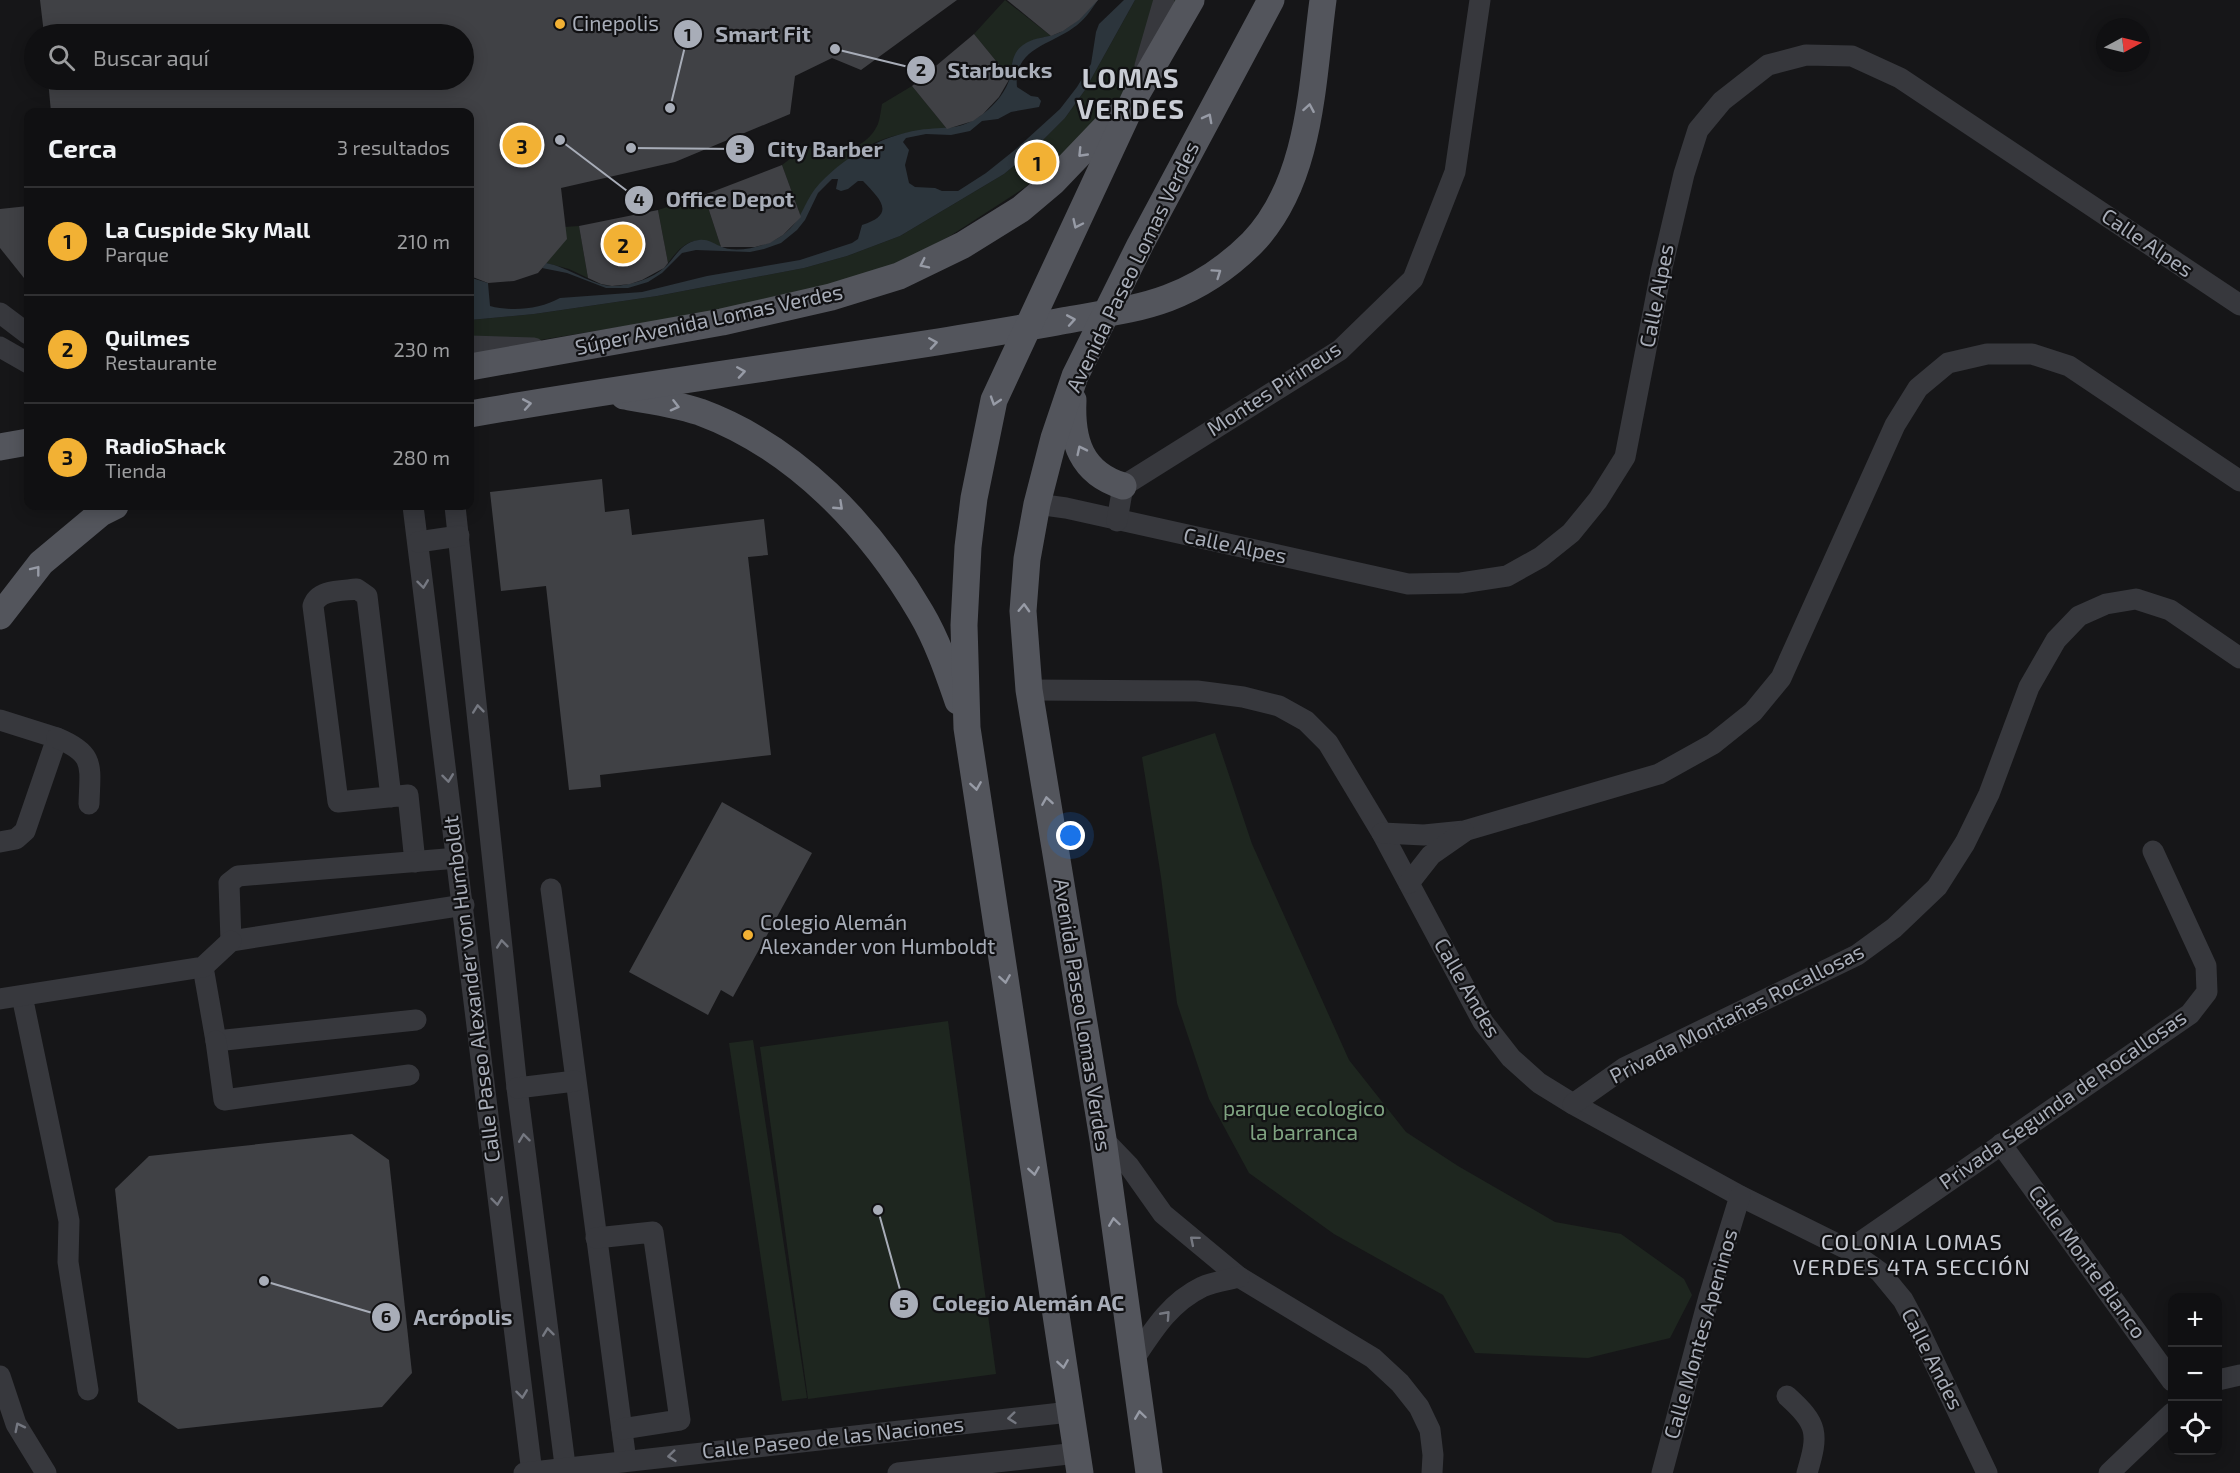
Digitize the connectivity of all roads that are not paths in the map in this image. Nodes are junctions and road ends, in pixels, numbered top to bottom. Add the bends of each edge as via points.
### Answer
1 (1164, 0) edge
2 (1191, 0) edge
3 (1270, 0) edge
4 (1323, 0) edge
5 (1479, 0) edge
6 (1136, 95) junction
7 (2240, 305) edge
8 (0, 314) edge
9 (24, 331) edge
10 (474, 346) edge
11 (0, 347) edge
12 (568, 349) junction
13 (24, 361) edge
14 (474, 366) edge
15 (1075, 376) junction
16 (596, 392) junction
17 (474, 413) edge
18 (24, 443) edge
19 (0, 447) edge
20 (2240, 481) edge
21 (1123, 486) junction
22 (1037, 504) junction
23 (107, 510) edge
24 (414, 510) edge
25 (456, 510) edge
26 (1117, 521) junction
27 (459, 536) junction
28 (418, 542) junction
29 (0, 616) edge
30 (2240, 658) edge
31 (1029, 690) junction
32 (0, 720) edge
33 (967, 728) junction
34 (57, 738) junction
35 (391, 797) junction
36 (89, 804) dead end
37 (1464, 831) junction
38 (1382, 833) junction
39 (0, 842) edge
40 (2153, 851) dead end
41 (458, 858) junction
42 (415, 862) junction
43 (1409, 884) junction
44 (551, 889) dead end
45 (464, 905) junction
46 (231, 941) junction
47 (203, 967) junction
48 (22, 996) junction
49 (0, 999) edge
50 (416, 1020) dead end
51 (216, 1041) junction
52 (409, 1075) dead end
53 (575, 1081) junction
54 (517, 1088) junction
55 (1573, 1104) junction
56 (1102, 1139) junction
57 (2001, 1144) junction
58 (527, 1165) junction
59 (494, 1174) junction
60 (1740, 1196) junction
61 (596, 1238) junction
62 (1849, 1250) junction
63 (1239, 1278) junction
64 (1132, 1362) junction
65 (2168, 1375) edge
66 (2240, 1375) edge
67 (0, 1376) edge
68 (2222, 1379) edge
69 (88, 1390) dead end
70 (1787, 1396) dead end
71 (1070, 1412) junction
72 (2168, 1417) edge
73 (622, 1429) junction
74 (626, 1461) junction
75 (1078, 1463) edge
76 (566, 1471) edge
77 (46, 1473) edge
78 (529, 1473) edge
79 (898, 1473) edge
80 (1149, 1473) edge
81 (1432, 1473) edge
82 (1662, 1473) edge
83 (1807, 1473) edge
84 (1988, 1473) edge
85 (2109, 1473) edge

1 - 6 street
2 - 6 main road
15 -> 3 main road, Avenida Paseo Lomas Verdes
16 -> 4 main road via 1117,312 1197,286 1253,241 1280,203 1300,154 1311,101
5 - 21 street, Montes Pirineus via 1455,172 1413,279 1340,350
6 -> 12 main road, Súper Avenida Lomas Verdes via 1061,174 1021,208 963,245 899,276 831,297 733,319
6 -> 33 main road via 994,400 968,547 964,625
7 - 26 street, Calle Alpes via 1900,78 1852,56 1806,55 1768,65 1722,100 1698,130 1661,272 1625,457 1571,533 1541,557 1507,576 1461,583 1408,584
8 - 9 street
10 - 12 street
11 - 13 street
12 - 14 main road, Súper Avenida Lomas Verdes
21 -> 15 main road via 1090,468 1076,442 1072,418
15 - 22 main road, Avenida Paseo Lomas Verdes
17 -> 16 main road
16 -> 33 main road via 699,412 742,431 793,465 842,508 871,540 923,615
18 - 19 main road
20 - 37 street via 2069,366 2032,354 1987,354 1948,363 1918,388 1895,425 1781,678 1753,712 1713,744 1659,774
21 - 26 street
22 - 26 street, Calle Alpes
31 -> 22 main road, Avenida Paseo Lomas Verdes via 1023,611
29 -> 23 main road via 41,563
24 - 28 street, Calle Paseo Alexander von Humboldt
25 - 27 street, Calle Paseo Alexander von Humboldt
27 - 28 street
54 -> 27 street, Calle Paseo Alexander von Humboldt
28 -> 41 street, Calle Paseo Alexander von Humboldt
30 - 55 street, Privada Montañas Rocallosas via 2170,610 2136,599 2106,603 2079,616 2056,640 2029,687 1989,794 1937,887 1894,928 1857,955 1624,1068
31 - 38 street, Calle Andes via 1197,691 1279,706 1306,721 1328,743
56 -> 31 main road, Avenida Paseo Lomas Verdes
32 - 34 street
33 -> 71 main road
34 - 36 street via 77,746 90,766
34 - 39 street via 26,831 16,839
35 - 35 street via 338,802 313,606 320,594 357,589 367,596
35 - 42 street via 408,795
37 - 38 street via 1424,835
37 - 43 street via 1431,855
38 - 43 street, Calle Andes
40 - 57 street, Privada Segunda de Rocallosas via 2206,966 2207,992 2190,1014
41 - 42 street
41 - 45 street, Calle Paseo Alexander von Humboldt
42 - 46 street via 238,876 229,883
43 - 55 street, Calle Andes via 1483,1023 1511,1058 1539,1083
44 - 53 street
45 - 46 street
45 - 59 street, Calle Paseo Alexander von Humboldt
46 - 47 street
47 - 48 street
47 - 51 street
48 - 49 street
48 - 69 street via 69,1221 68,1262
50 - 51 street
51 - 52 street via 224,1100
53 - 54 street
53 - 61 street
58 -> 54 street, Calle Paseo Alexander von Humboldt
55 - 60 street, Calle Andes
63 -> 56 street via 1163,1214 1129,1166
64 -> 56 main road, Avenida Paseo Lomas Verdes
57 - 62 street, Privada Segunda de Rocallosas
57 - 65 street, Calle Monte Blanco
58 - 59 street
76 -> 58 street, Calle Paseo Alexander von Humboldt
59 -> 78 street, Calle Paseo Alexander von Humboldt
60 - 62 street, Calle Andes
60 - 82 street, Calle Montes Apeninos
61 - 73 street
61 - 73 street via 653,1232 680,1420
62 - 84 street, Calle Andes via 1880,1272 1903,1300
64 -> 63 street via 1177,1302 1204,1286
63 - 81 street via 1373,1358 1400,1383 1419,1407 1430,1430
80 -> 64 main road, Avenida Paseo Lomas Verdes
66 - 68 street
77 -> 67 street via 16,1424
70 - 83 street via 1806,1413 1813,1427 1814,1449
71 -> 74 street, Calle Paseo de las Naciones
71 - 75 main road
72 - 85 street
73 - 74 street
74 - 76 street, Calle Paseo de las Naciones
75 - 79 street, Calle Paseo de las Naciones
76 - 78 street, Calle Paseo de las Naciones

